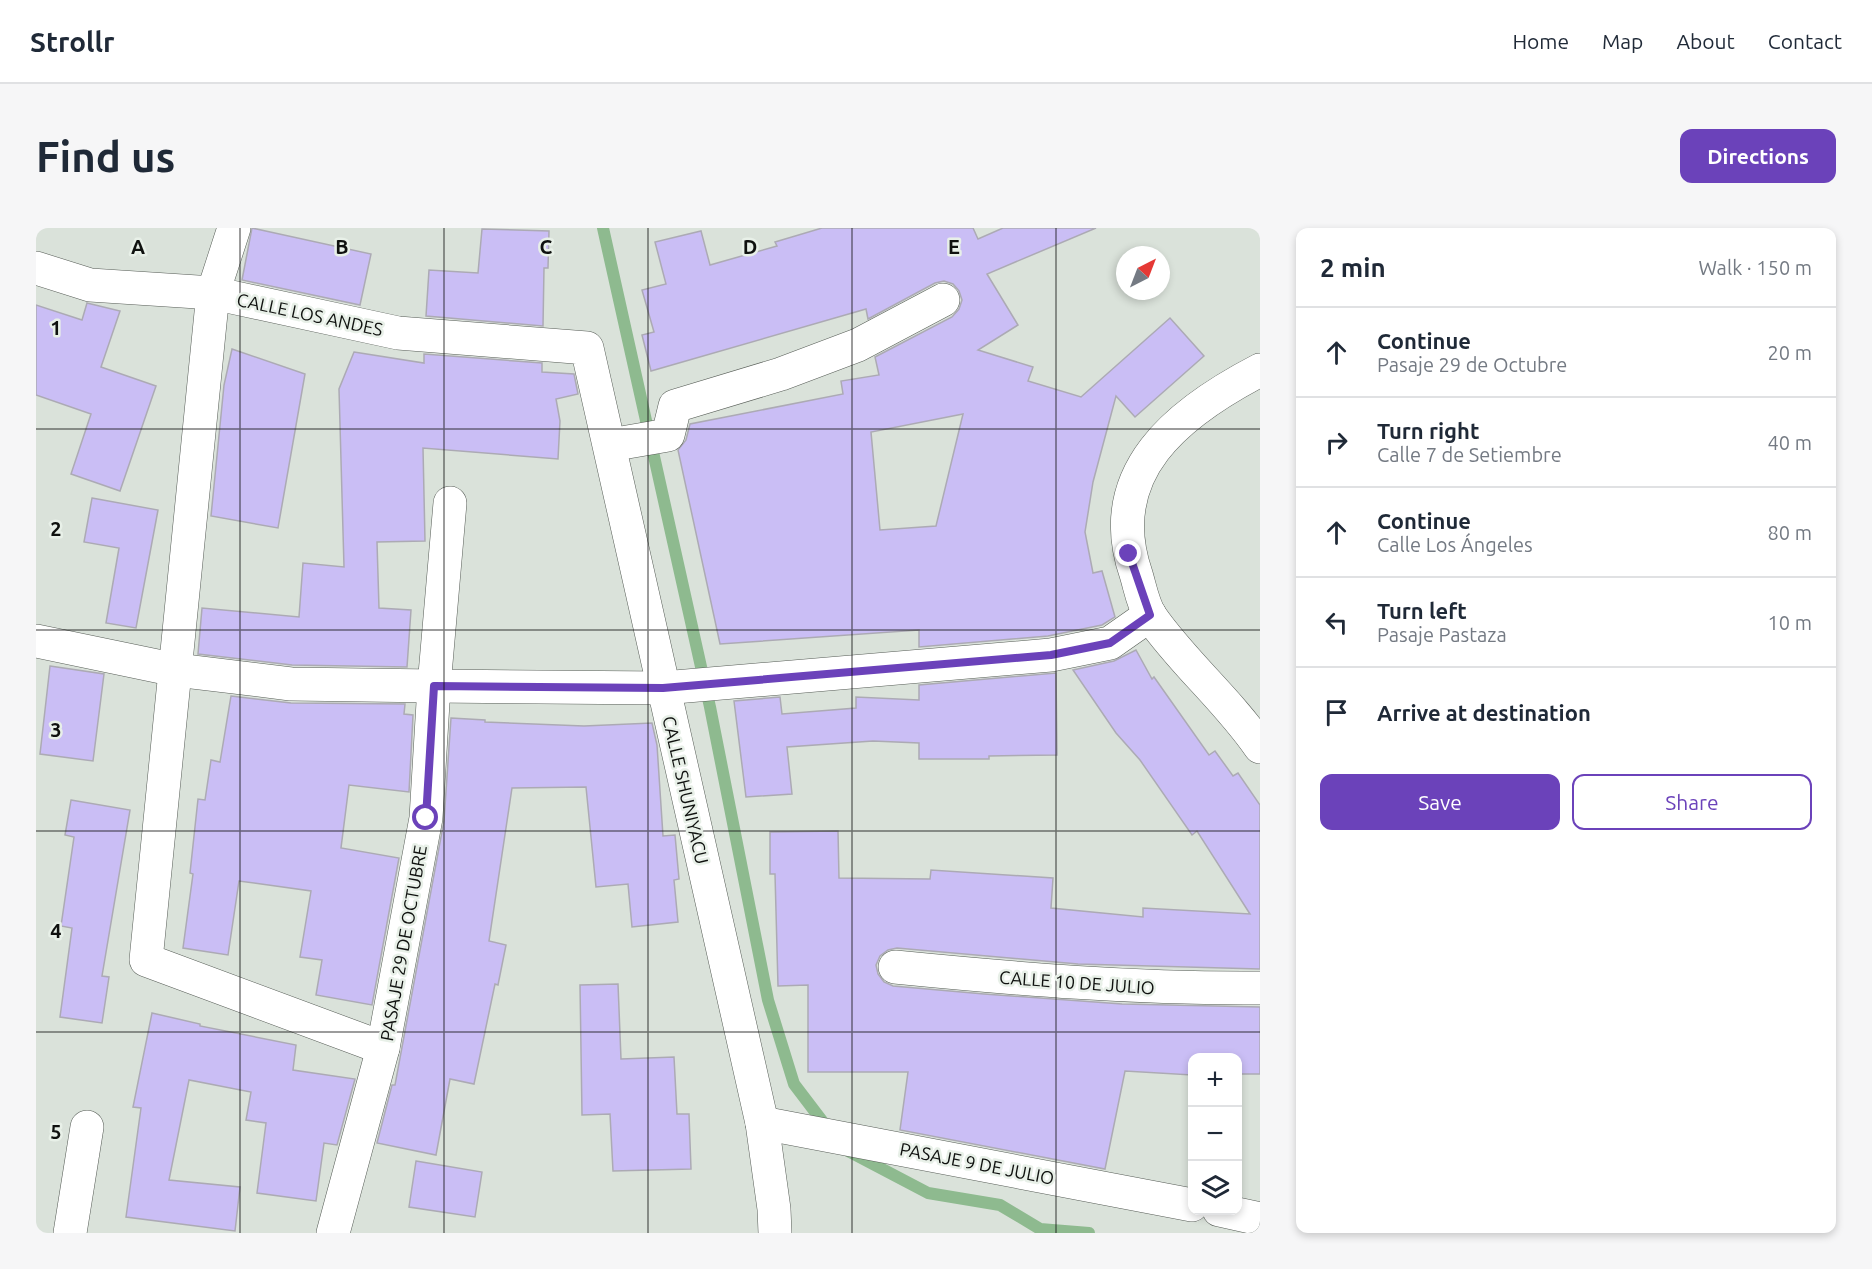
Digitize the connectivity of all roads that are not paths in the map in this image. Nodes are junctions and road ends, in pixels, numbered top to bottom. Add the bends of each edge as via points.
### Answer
1 (234, 228) edge
2 (36, 268) edge
3 (213, 293) junction
4 (944, 300) dead end
5 (587, 348) joint
6 (1260, 370) edge
7 (610, 446) junction
8 (450, 503) dead end
9 (1150, 615) junction
10 (36, 641) edge
11 (177, 670) junction
12 (434, 686) junction
13 (663, 688) junction
14 (1260, 747) edge
15 (895, 966) dead end
16 (1260, 988) edge
17 (383, 1048) junction
18 (762, 1123) junction
19 (87, 1127) dead end
20 (1188, 1204) edge
21 (1242, 1215) edge
22 (1260, 1219) edge
23 (70, 1233) edge
24 (333, 1233) edge
25 (775, 1233) edge

1 - 3 street
2 - 3 street, CALLE LOS ANDES via 90,285
3 - 5 street, CALLE LOS ANDES via 398,333
3 - 11 street
4 - 7 street via 858,345 781,374 675,406 668,435
5 - 7 street, CALLE SHUNIYACU
6 - 9 street via 1176,424 1143,462 1127,512 1129,554
7 - 13 street, CALLE SHUNIYACU
8 - 12 street, PASAJE 29 DE OCTUBRE
9 - 13 street via 1110,643 1051,655
9 - 14 street
10 - 11 street
11 - 12 street via 291,684
11 - 17 street via 146,960
12 - 13 street
12 - 17 street, PASAJE 29 DE OCTUBRE via 426,818
13 - 18 street, CALLE SHUNIYACU
15 - 16 street, CALLE 10 DE JULIO via 1178,988
17 - 24 street, PASAJE 29 DE OCTUBRE
18 - 20 street, PASAJE 9 DE JULIO
18 - 25 street, CALLE SHUNIYACU
19 - 23 street
21 - 22 street

